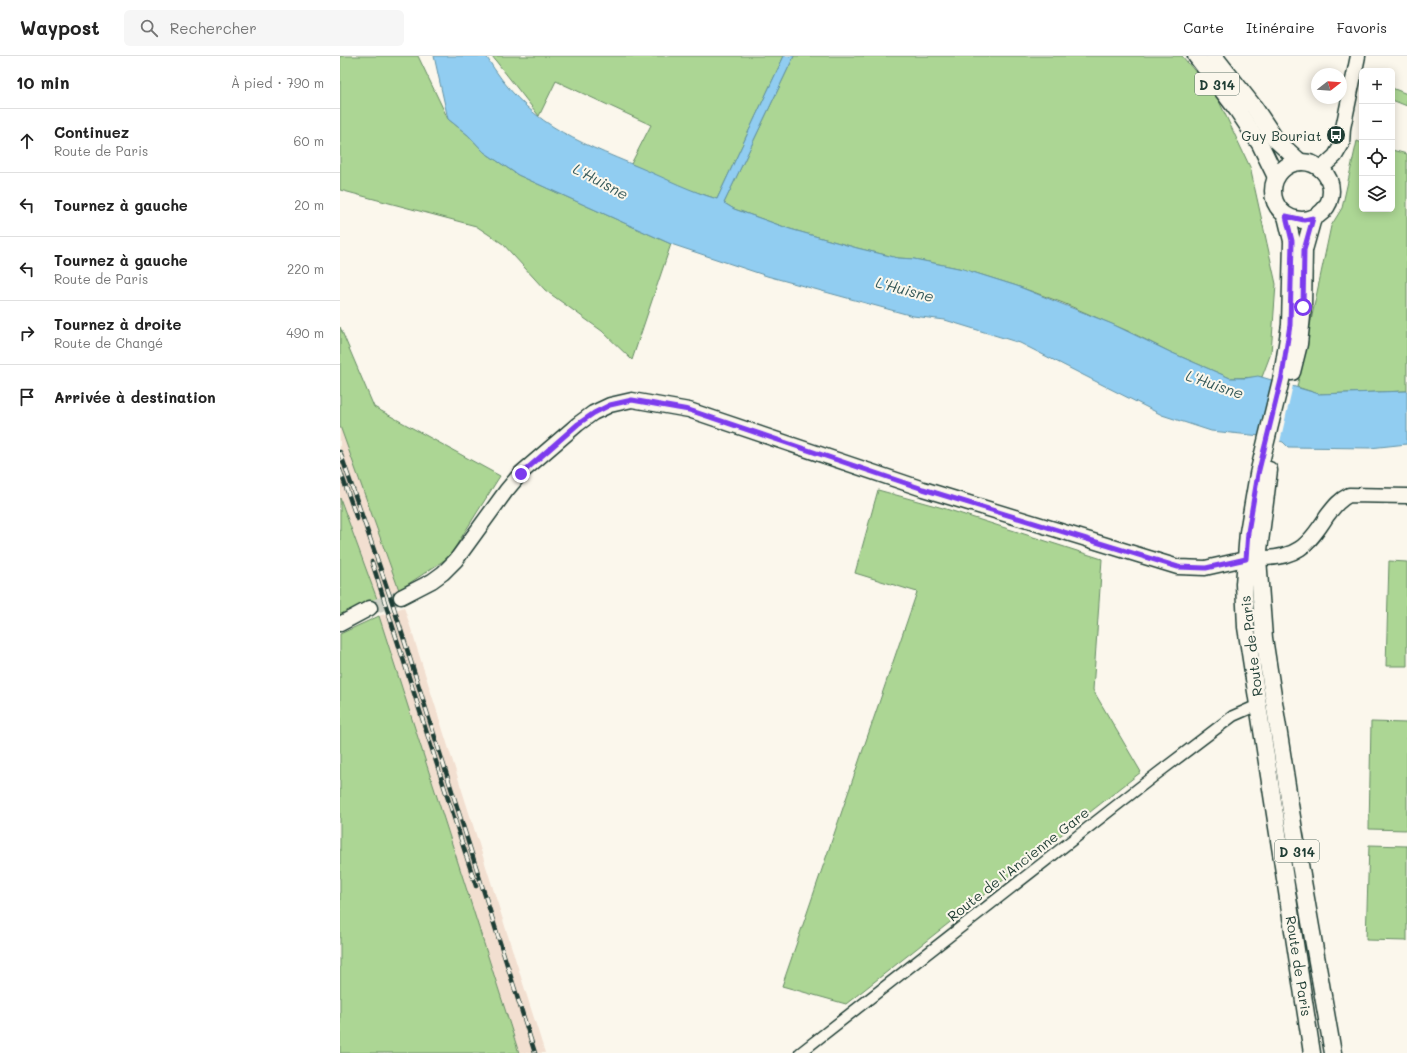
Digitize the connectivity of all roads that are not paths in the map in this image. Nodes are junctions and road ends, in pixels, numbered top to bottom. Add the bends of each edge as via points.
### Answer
1 (1196, 56) edge
2 (1214, 56) edge
3 (1358, 56) edge
4 (1300, 162) junction
5 (1322, 171) junction
6 (1276, 177) junction
7 (1286, 216) junction
8 (1313, 218) junction
9 (1286, 378) junction
10 (1407, 496) edge
11 (1252, 559) junction
12 (401, 597) tunnel mouth
13 (370, 608) tunnel mouth
14 (340, 624) edge
15 (1258, 705) junction
16 (800, 1053) edge
17 (1312, 1053) edge
18 (1333, 1053) edge

1 - 6 main road, D 314 via 1260,144
2 - 4 main road, D 314 via 1276,140
3 - 5 street via 1342,144
4 - 5 main road via 1312,164
4 - 6 main road via 1285,167
5 - 8 main road via 1328,178 1330,197 1324,209
6 - 7 main road via 1272,192 1274,201
7 - 8 main road via 1304,220
7 - 9 main road, Route de Paris / D 314 via 1292,241
8 - 9 main road, Route de Paris / D 314 via 1304,250 1299,344
9 - 11 main road, Route de Paris / D 314 via 1268,449
10 - 11 street via 1349,495 1341,499 1314,536 1298,552
11 - 12 street via 1206,568 1178,567 923,489 689,410 632,400 605,408 578,424 521,474 501,497 456,560 443,573
11 - 15 main road, Route de Paris / D 314 via 1244,584 1246,627
11 - 18 main road, Route de Paris / D 314 via 1294,830
13 - 14 street
15 - 16 street, Route de l'Ancienne Gare via 1233,716 1164,768
15 - 17 main road, Route de Paris / D 314

